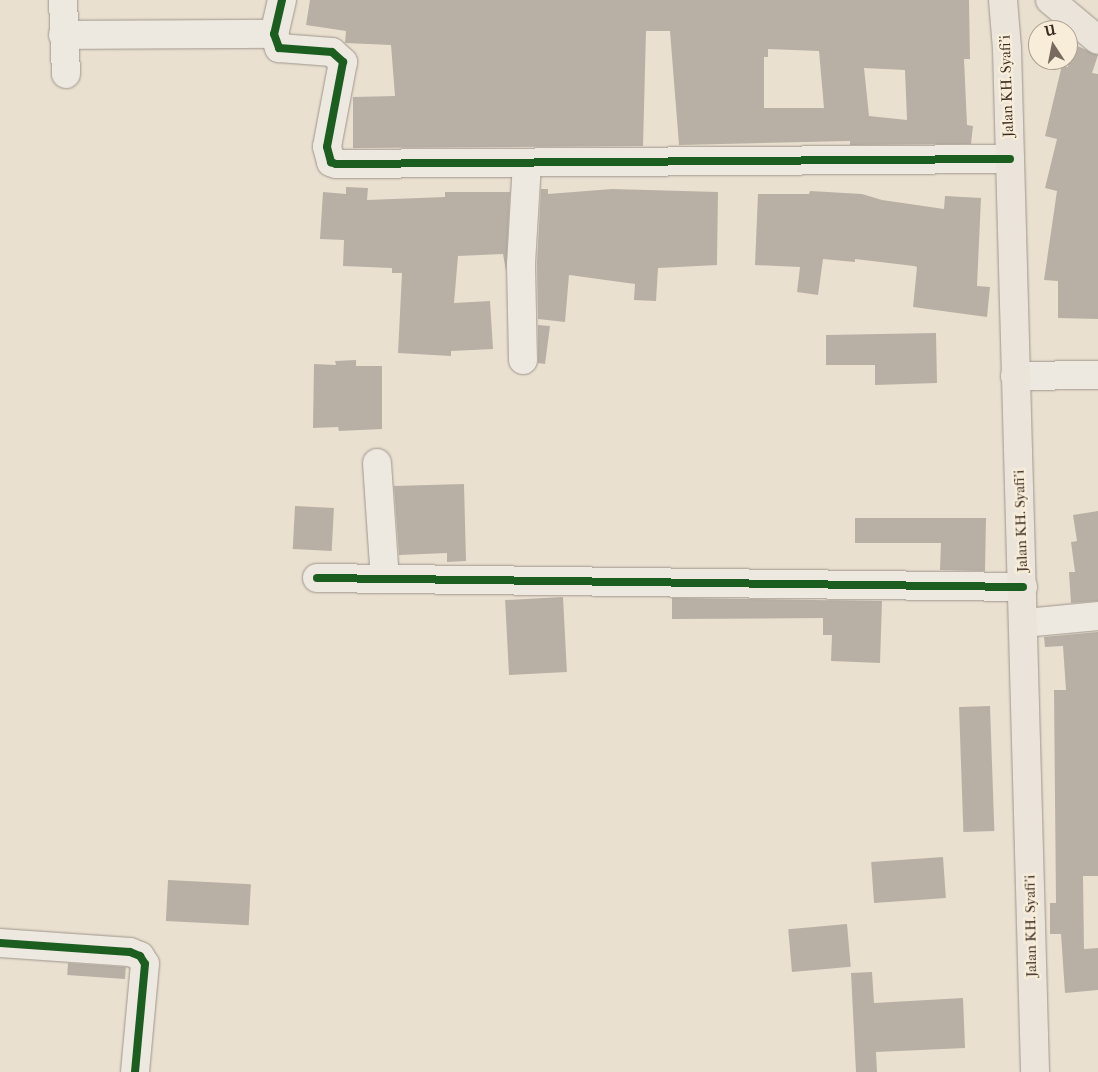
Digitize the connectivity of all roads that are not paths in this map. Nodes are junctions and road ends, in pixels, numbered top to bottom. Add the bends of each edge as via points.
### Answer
1 (63, 0) edge
2 (282, 0) edge
3 (1003, 0) edge
4 (1050, 0) edge
5 (274, 34) junction
6 (63, 35) junction
7 (1098, 40) edge
8 (66, 74) dead end
9 (1010, 160) junction
10 (527, 163) junction
11 (523, 360) dead end
12 (1098, 374) edge
13 (1015, 376) junction
14 (377, 463) dead end
15 (317, 578) dead end
16 (385, 579) junction
17 (1023, 587) junction
18 (1098, 616) edge
19 (1024, 623) junction
20 (0, 944) edge
21 (135, 1072) edge
22 (1035, 1072) edge

1 - 6 street
2 - 5 street
3 - 9 main road, Jalan KH. Syafi'i
4 - 7 main road
5 - 6 street
5 - 10 street via 283,49 332,52 342,60 327,147 331,162
6 - 8 street
9 - 10 street
9 - 13 main road, Jalan KH. Syafi'i
10 - 11 street via 521,264
12 - 13 street
13 - 17 main road, Jalan KH. Syafi'i
14 - 16 street
15 - 16 street
16 - 17 street
17 - 19 main road, Jalan KH. Syafi'i
18 - 19 street
19 - 22 main road, Jalan KH. Syafi'i
20 - 21 street via 130,952 140,956 145,964

